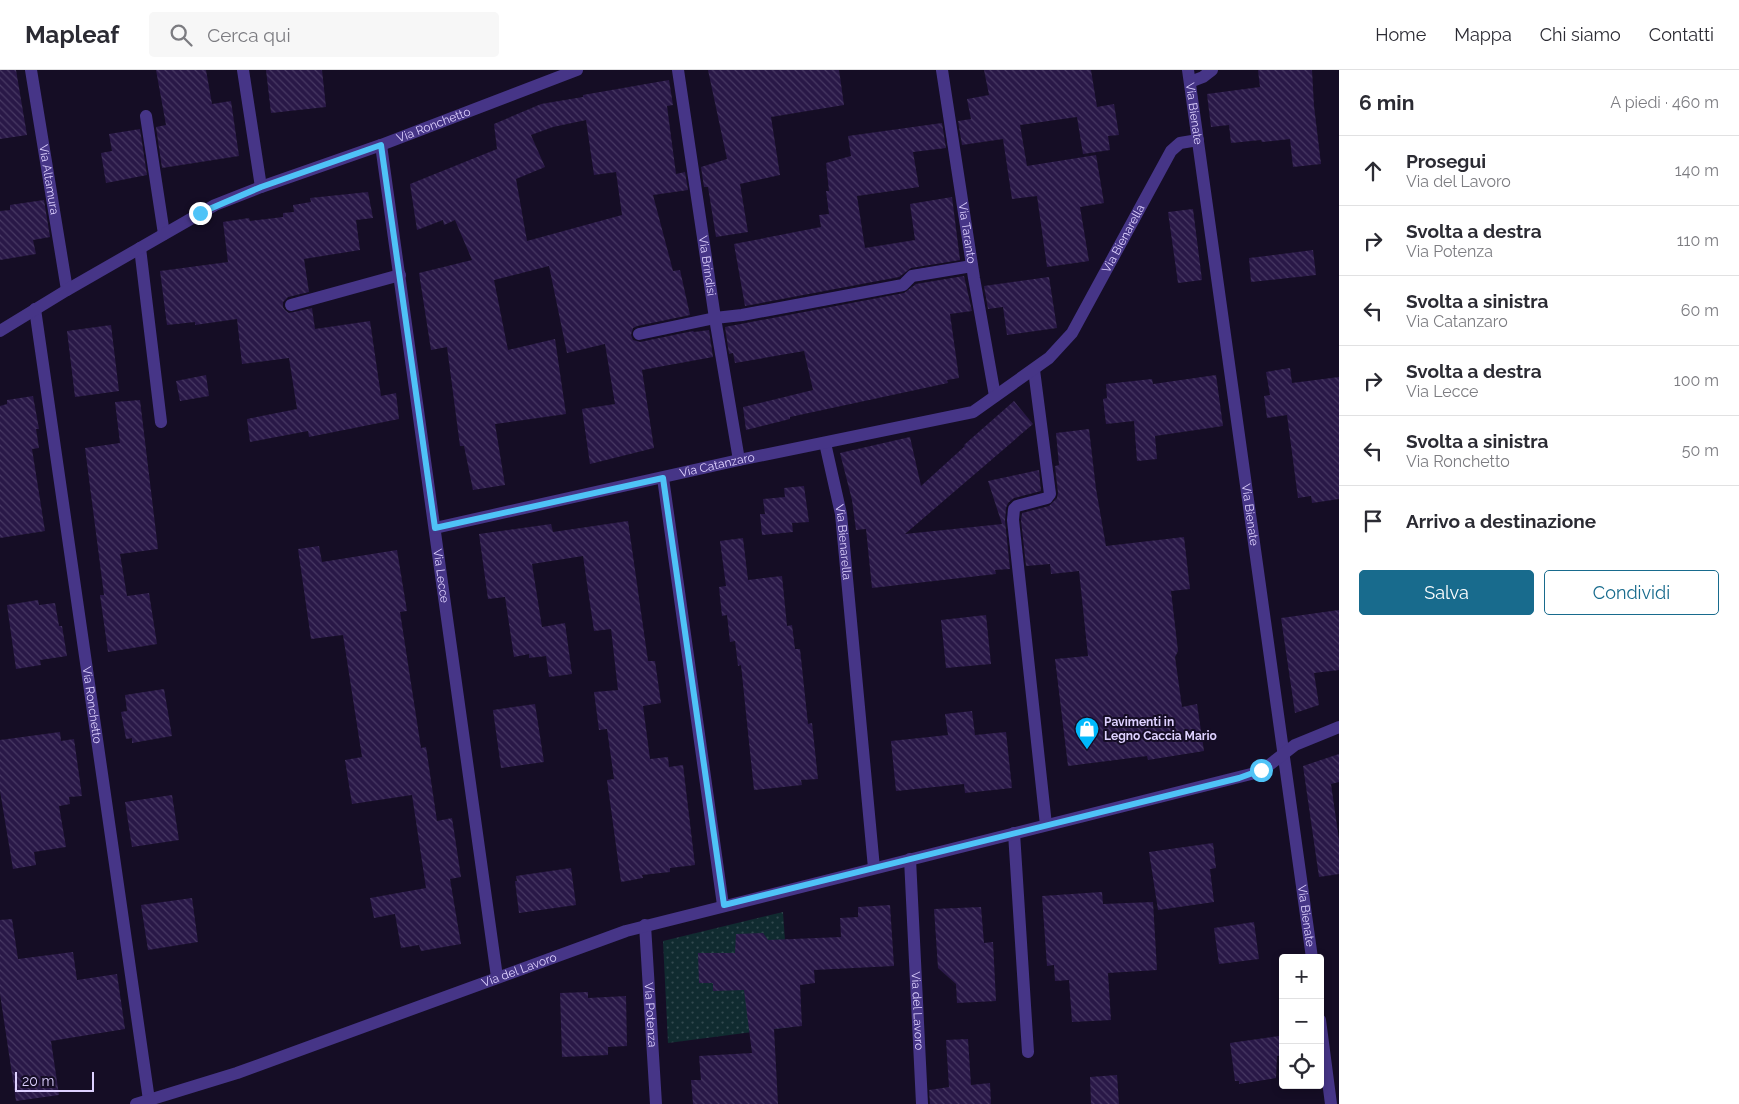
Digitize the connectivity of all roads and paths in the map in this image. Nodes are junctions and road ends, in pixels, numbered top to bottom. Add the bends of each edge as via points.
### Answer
1 (32, 70) edge
2 (243, 70) edge
3 (577, 70) edge
4 (678, 70) edge
5 (942, 70) edge
6 (1212, 70) edge
7 (1189, 76) edge
8 (146, 116) dead end
9 (1198, 140) junction
10 (381, 145) junction
11 (261, 187) junction
12 (164, 234) junction
13 (140, 248) junction
14 (972, 266) junction
15 (400, 276) junction
16 (67, 290) junction
17 (291, 305) dead end
18 (35, 309) junction
19 (715, 318) junction
20 (0, 331) edge
21 (639, 334) dead end
22 (1034, 370) junction
23 (995, 396) junction
24 (161, 422) dead end
25 (825, 443) junction
26 (739, 460) junction
27 (663, 478) junction
28 (435, 528) junction
29 (1339, 727) edge
30 (1284, 753) junction
31 (1046, 825) junction
32 (1014, 833) junction
33 (910, 859) junction
34 (874, 868) junction
35 (724, 905) junction
36 (646, 925) junction
37 (1311, 954) edge
38 (497, 977) junction
39 (1323, 1044) edge
40 (1028, 1052) dead end
41 (141, 1103) edge
42 (656, 1104) edge
43 (922, 1104) edge
44 (1331, 1104) edge

1 - 16 street, Via Altamura
2 - 11 street
3 - 10 street, Via Ronchetto
4 - 19 street, Via Brindisi
5 - 14 street, Via Taranto
6 - 7 street via 1199,79
7 - 9 street, Via Bienate
8 - 12 street
9 - 22 street, Via Bienarella via 1184,142 1174,148 1080,320 1061,346
9 - 30 street, Via Bienate
10 - 11 street, Via Ronchetto
10 - 15 street, Via Lecce
11 - 12 street, Via Ronchetto via 215,206
12 - 13 street, Via Ronchetto
13 - 16 street, Via Ronchetto
13 - 24 street
14 - 19 street via 912,276 903,285
14 - 23 street, Via Taranto
15 - 17 street
15 - 28 street, Via Lecce
16 - 18 street, Via Ronchetto
18 - 20 street, Via Ronchetto
18 - 41 street, Via Ronchetto
19 - 21 street
19 - 26 street, Via Brindisi
22 - 23 street, Via Bienarella
22 - 31 street via 1050,494 1047,498 1017,506 1013,520
23 - 25 street, Via Bienarella via 973,412
25 - 26 street, Via Catanzaro
25 - 34 street, Via Bienarella via 841,514
26 - 27 street, Via Catanzaro
27 - 28 street, Via Catanzaro
27 - 35 street
28 - 38 street, Via Lecce
29 - 30 street, Via del Lavoro via 1302,741
30 - 31 street, Via del Lavoro via 1255,773
30 - 37 street, Via Bienate
31 - 32 street, Via del Lavoro
32 - 33 street, Via del Lavoro
32 - 40 street
33 - 34 street, Via del Lavoro
33 - 43 street, Via del Lavoro
34 - 35 street, Via del Lavoro
35 - 36 street, Via del Lavoro
36 - 38 street, Via del Lavoro
36 - 42 street, Via Potenza
38 - 41 street, Via del Lavoro via 237,1073
39 - 44 street

